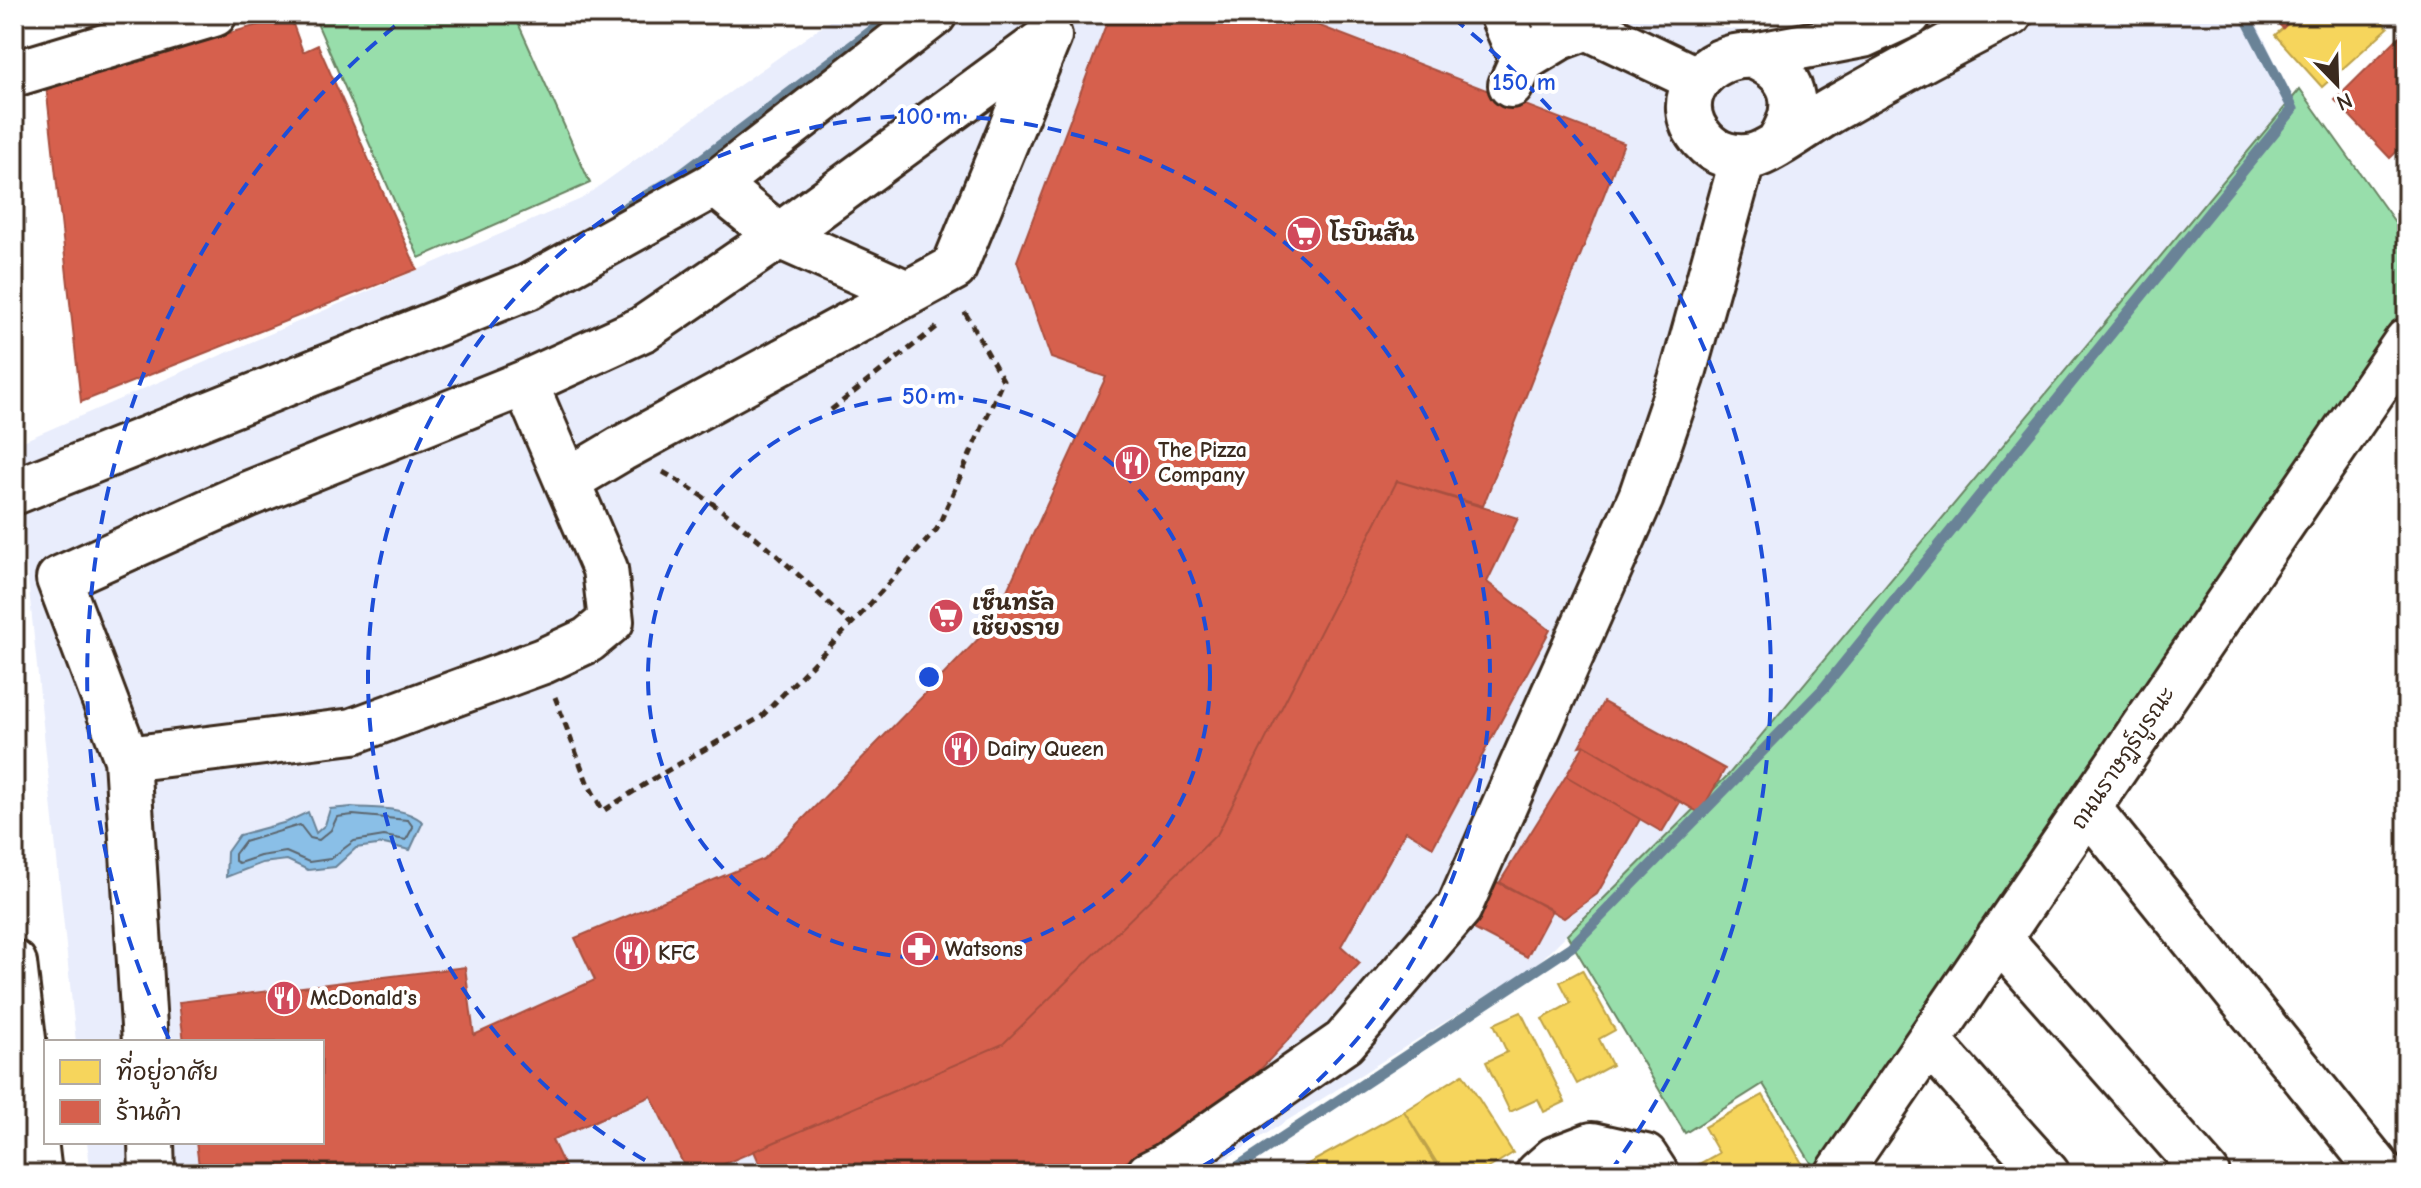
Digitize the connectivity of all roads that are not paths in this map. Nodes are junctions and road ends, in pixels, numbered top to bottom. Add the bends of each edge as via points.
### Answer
1 (214, 14) edge
2 (934, 14) edge
3 (1502, 14) edge
4 (1909, 14) edge
5 (2010, 14) edge
6 (1570, 21) edge
7 (1052, 26) edge
8 (1753, 56) junction
9 (14, 74) edge
10 (1698, 80) junction
11 (1761, 150) junction
12 (715, 184) junction
13 (779, 236) junction
14 (907, 293) junction
15 (2407, 341) edge
16 (525, 383) junction
17 (567, 481) junction
18 (14, 492) edge
19 (127, 759) junction
20 (2088, 808) junction
21 (1999, 938) junction
22 (14, 963) edge
23 (145, 1040) edge
24 (1929, 1042) junction
25 (151, 1144) edge
26 (2407, 1153) edge
27 (39, 1174) edge
28 (152, 1174) edge
29 (1149, 1174) edge
30 (1538, 1174) edge
31 (1656, 1174) edge
32 (1838, 1174) edge
33 (2047, 1174) edge
34 (2207, 1174) edge
35 (2382, 1174) edge

1 - 9 street
2 - 12 street
3 - 6 street via 1516,73 1560,37
4 - 8 street via 1863,35
5 - 11 street
6 - 10 street
7 - 13 street
7 - 14 street via 954,268
8 - 10 street via 1725,58
8 - 11 street via 1777,69 1791,92 1793,111 1789,127
10 - 11 street via 1690,100 1699,135 1728,156
11 - 29 street via 1641,497 1459,908 1344,1042
12 - 13 street
12 - 18 street via 528,287
13 - 14 street
13 - 16 street via 643,329
14 - 17 street
15 - 20 street, ถนนราษฎร์บูรณะ
16 - 17 street
16 - 19 street via 248,494 59,579
17 - 19 street via 605,569 611,621 588,640 353,731
19 - 23 street
20 - 21 street, ถนนราษฎร์บูรณะ
20 - 35 street
21 - 24 street, ถนนราษฎร์บูรณะ
21 - 34 street
22 - 27 street
24 - 32 street, ถนนราษฎร์บูรณะ
24 - 33 street
25 - 28 street
26 - 35 street
30 - 31 street via 1555,1159 1592,1145 1645,1157

